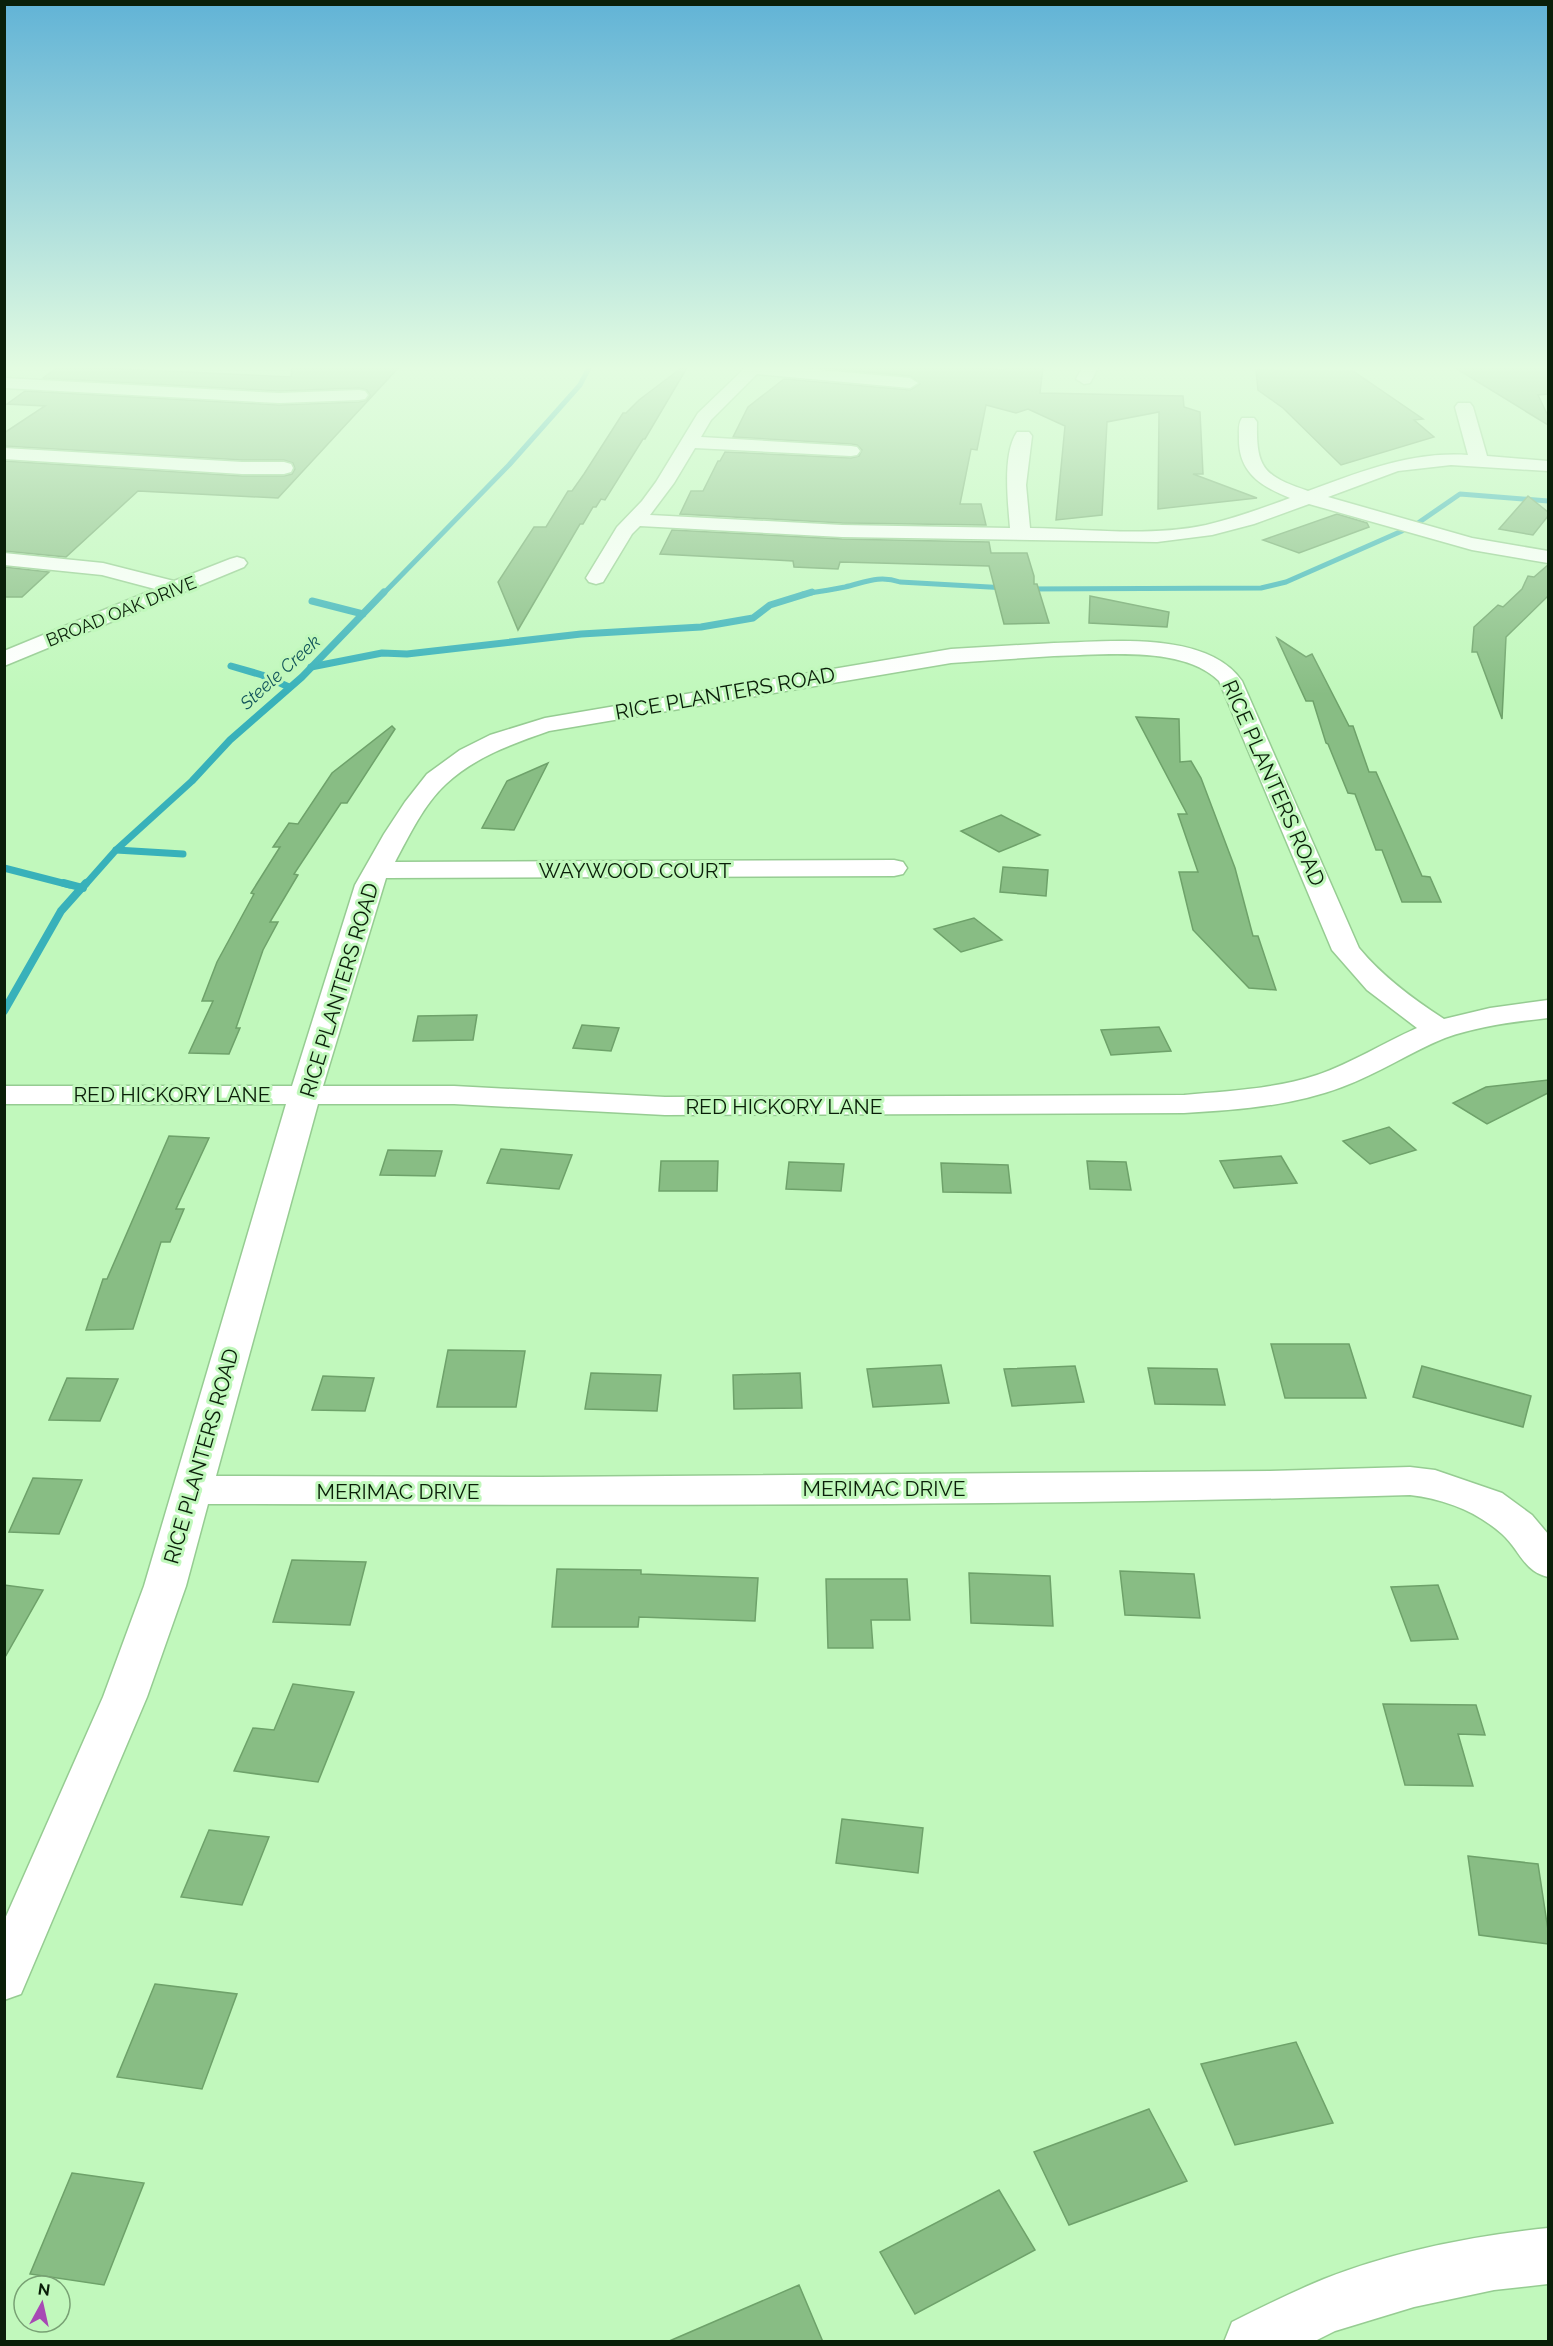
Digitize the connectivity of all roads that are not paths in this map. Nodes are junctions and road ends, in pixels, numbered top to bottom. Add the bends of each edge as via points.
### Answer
1 (668, 475) edge
2 (1016, 475) edge
3 (1263, 475) edge
4 (1369, 475) edge
5 (1310, 497) junction
6 (635, 520) junction
7 (1022, 534) junction
8 (1548, 557) edge
9 (4, 559) edge
10 (237, 563) dead end
11 (596, 578) dead end
12 (175, 588) junction
13 (4, 659) edge
14 (894, 868) dead end
15 (377, 870) junction
16 (1548, 1009) edge
17 (1440, 1030) junction
18 (305, 1094) junction
19 (4, 1095) edge
20 (191, 1490) junction
21 (1548, 1562) edge
22 (4, 1978) edge
23 (1548, 2256) edge
24 (1252, 2342) edge

1 - 6 street
2 - 7 street
3 - 5 street
4 - 5 street
5 - 7 street via 1205,531 1157,536
5 - 8 street via 1450,540
6 - 7 street via 809,530
6 - 11 street
9 - 12 street via 103,569
10 - 12 street, BROAD OAK DRIVE
12 - 13 street, BROAD OAK DRIVE
14 - 15 street, WAYWOOD COURT
15 - 17 street, RICE PLANTERS ROAD via 436,779 469,755 545,725 951,656 1040,649 1171,651 1206,660 1231,681 1346,950 1378,985
15 - 18 street, RICE PLANTERS ROAD
16 - 17 street, RED HICKORY LANE
17 - 18 street, RED HICKORY LANE via 1316,1085 1257,1098 1204,1103 677,1106 454,1095
18 - 19 street, RED HICKORY LANE
18 - 20 street, RICE PLANTERS ROAD
20 - 21 street, MERIMAC DRIVE via 564,1491 1410,1481 1435,1484 1488,1503 1518,1525
20 - 22 street, RICE PLANTERS ROAD via 165,1586 125,1697
23 - 24 street via 1510,2259 1418,2277 1333,2304

